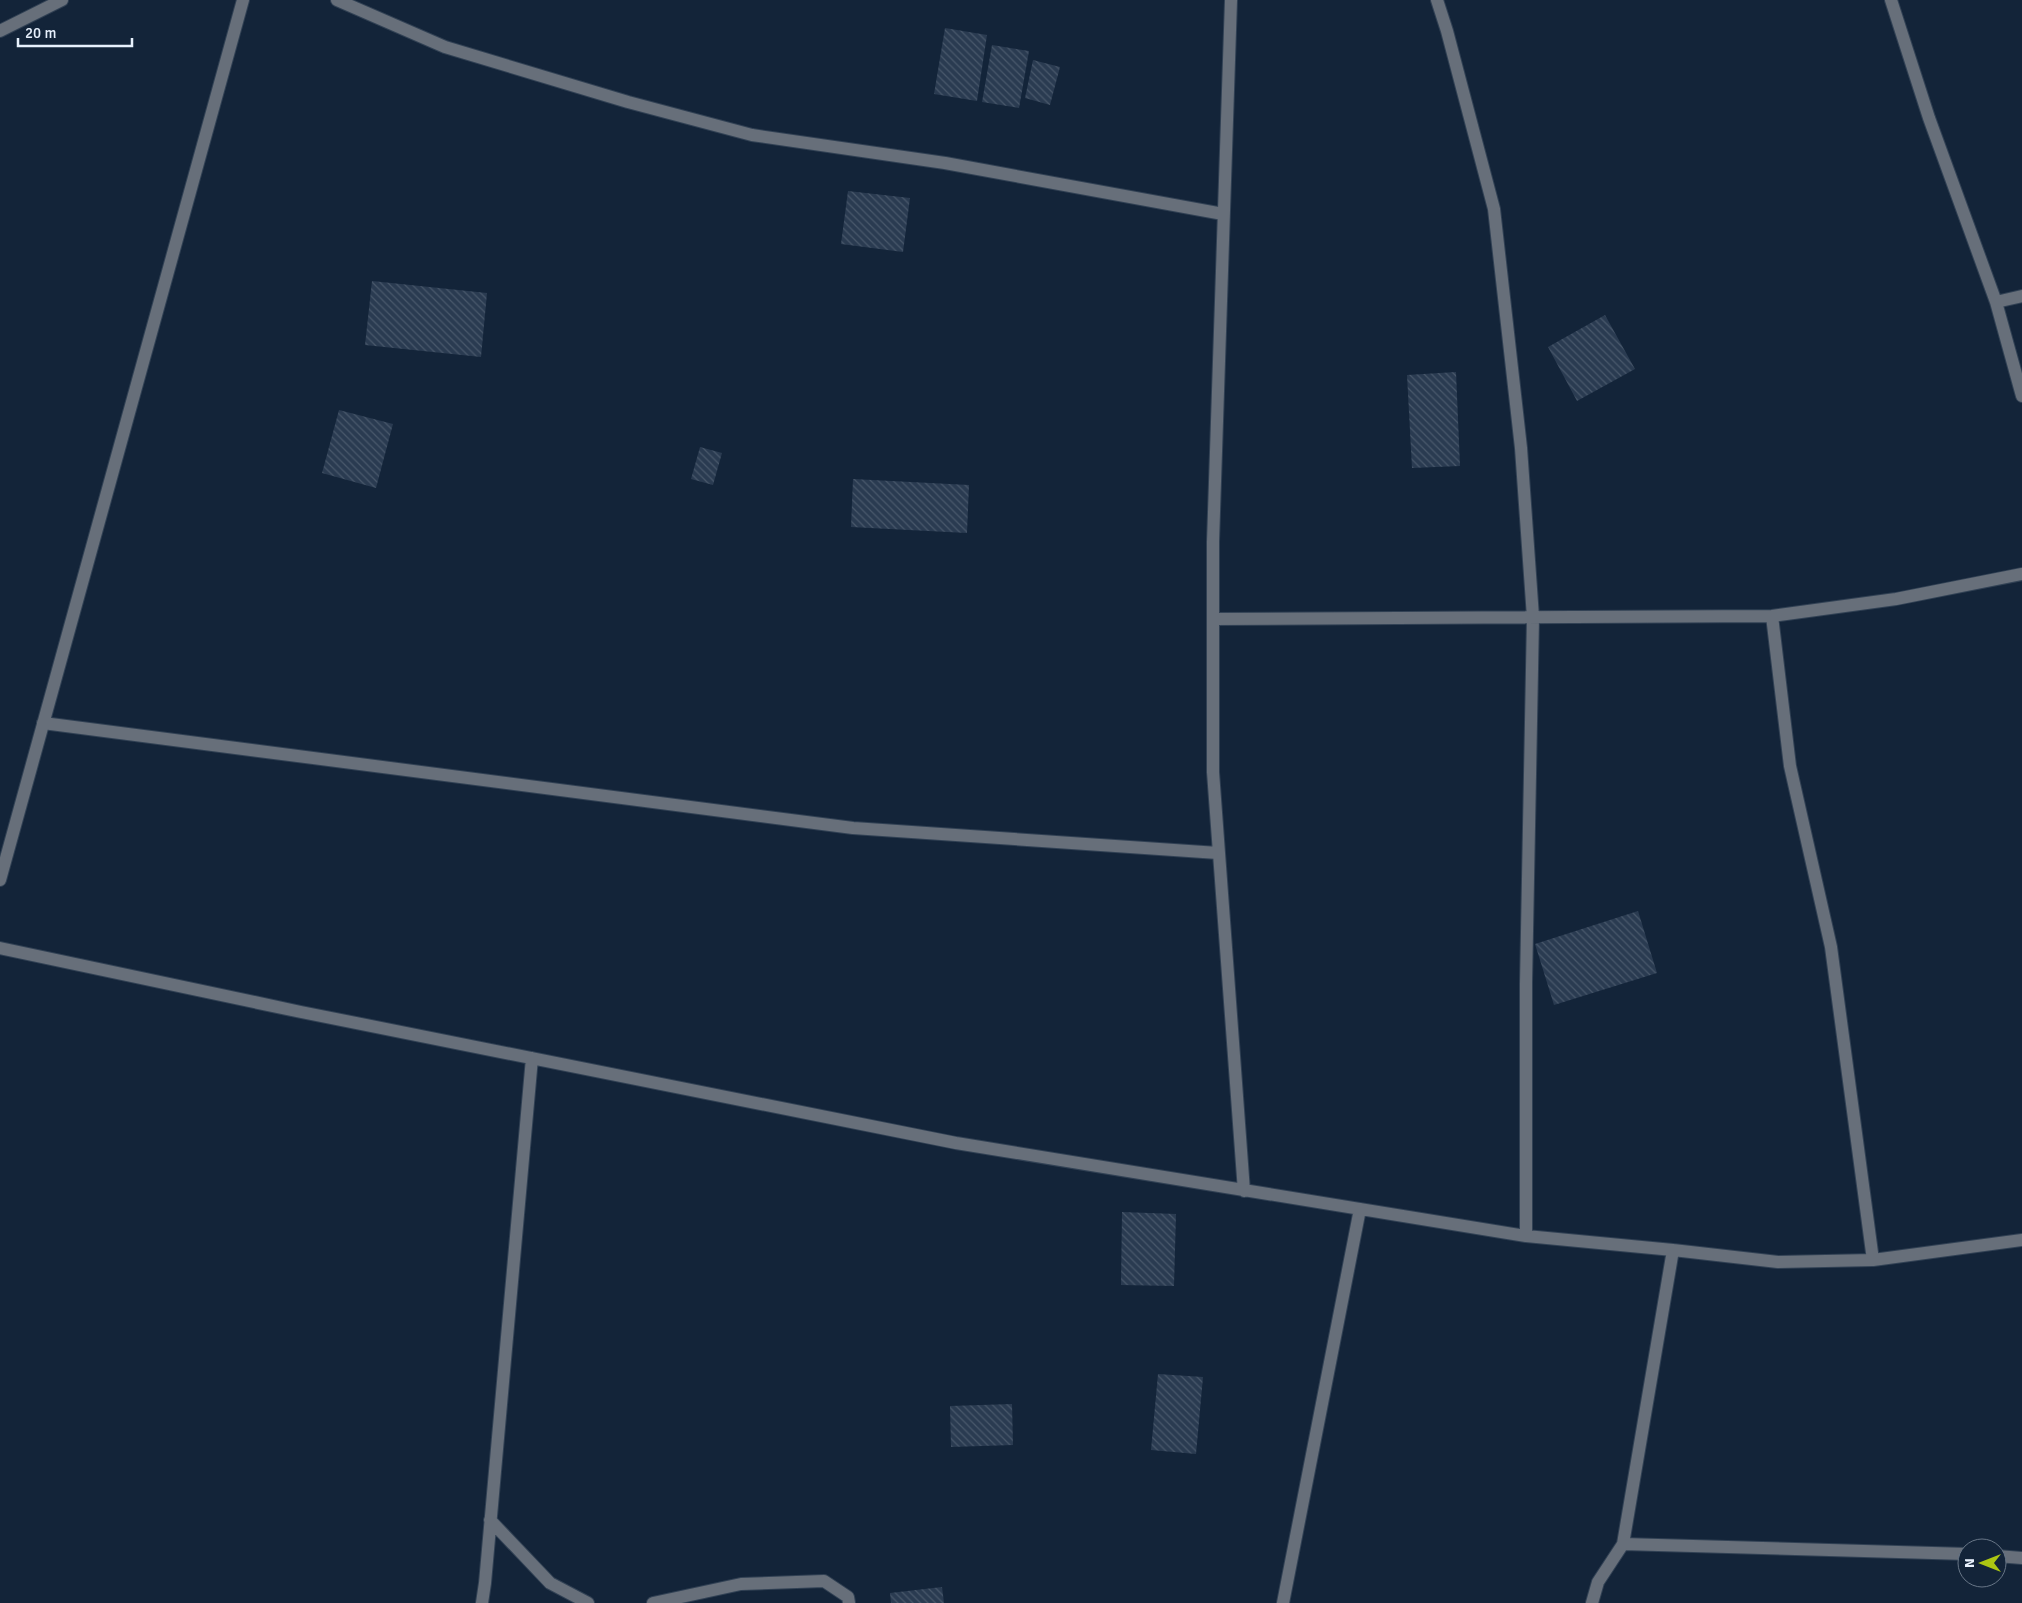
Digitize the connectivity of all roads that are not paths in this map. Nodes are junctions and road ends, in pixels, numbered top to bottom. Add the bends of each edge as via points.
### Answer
1 (62, 0) edge
2 (243, 0) edge
3 (337, 0) edge
4 (1232, 0) edge
5 (1437, 0) edge
6 (1891, 0) edge
7 (0, 31) edge
8 (1223, 214) junction
9 (2022, 296) edge
10 (1996, 302) junction
11 (2022, 396) edge
12 (2022, 574) edge
13 (1772, 616) junction
14 (1533, 617) junction
15 (1213, 619) junction
16 (43, 723) junction
17 (1218, 853) junction
18 (0, 880) edge
19 (0, 948) edge
20 (532, 1058) junction
21 (1244, 1191) junction
22 (1360, 1209) junction
23 (1526, 1236) junction
24 (2022, 1240) edge
25 (1673, 1250) junction
26 (1873, 1260) junction
27 (490, 1520) junction
28 (1624, 1544) junction
29 (1957, 1554) edge
30 (2007, 1557) edge
31 (2022, 1558) edge
32 (482, 1603) edge
33 (588, 1603) edge
34 (653, 1603) edge
35 (849, 1603) edge
36 (1283, 1603) edge
37 (1592, 1603) edge

1 - 7 street
2 - 16 street
3 - 8 street via 445,47 752,135 945,163
4 - 8 street
5 - 14 street via 1494,209 1521,448
6 - 10 street via 1929,118
8 - 15 street
9 - 10 street
10 - 11 street
12 - 13 street via 1896,598
13 - 14 street
13 - 26 street via 1790,766 1831,947
14 - 15 street
14 - 23 street via 1526,984
15 - 17 street via 1213,772
16 - 17 street via 853,828
16 - 18 street
17 - 21 street
19 - 20 street
20 - 21 street via 956,1142
20 - 27 street
21 - 22 street
22 - 23 street
22 - 36 street
23 - 25 street
24 - 26 street
25 - 26 street via 1778,1262
25 - 28 street
27 - 32 street
27 - 33 street via 550,1583
28 - 29 street
28 - 37 street via 1598,1582
30 - 31 street
34 - 35 street via 741,1584 824,1581 848,1597

